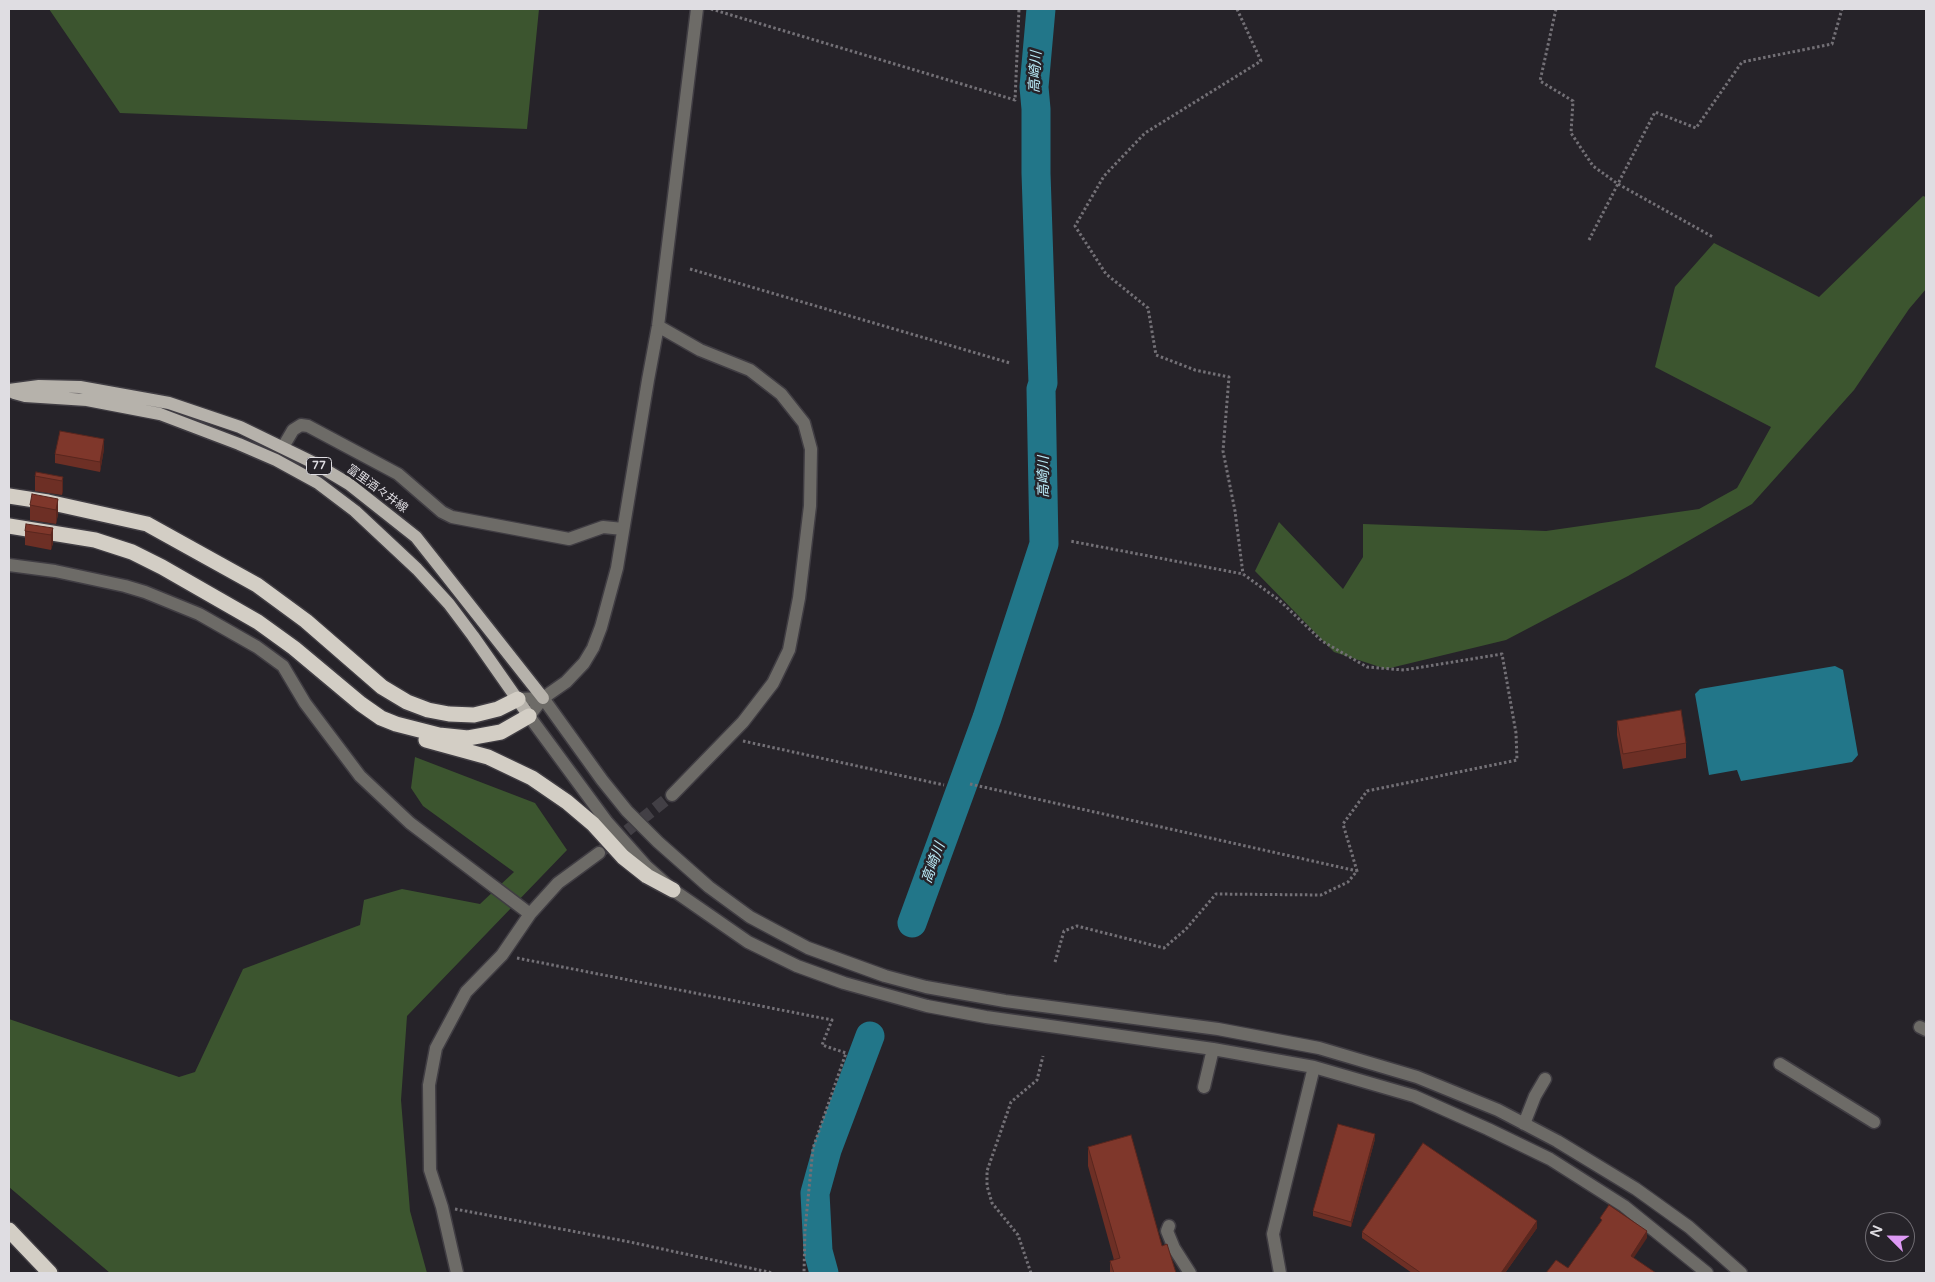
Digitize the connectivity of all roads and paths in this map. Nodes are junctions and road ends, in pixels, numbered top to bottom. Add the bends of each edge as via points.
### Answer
1 (697, 9) edge
2 (710, 9) edge
3 (1019, 9) edge
4 (1236, 9) edge
5 (1556, 9) edge
6 (1842, 9) edge
7 (1618, 184) junction
8 (1713, 237) dead end
9 (1589, 240) dead end
10 (690, 269) dead end
11 (658, 326) junction
12 (1010, 363) dead end
13 (9, 391) edge
14 (283, 447) junction
15 (9, 496) edge
16 (9, 526) edge
17 (623, 529) junction
18 (1070, 541) dead end
19 (9, 565) edge
20 (1243, 574) junction
21 (543, 698) junction
22 (518, 699) junction
23 (529, 716) junction
24 (396, 724) junction
25 (728, 737) junction
26 (970, 784) dead end
27 (944, 785) dead end
28 (672, 795) tunnel mouth
29 (598, 853) tunnel mouth
30 (1357, 871) junction
31 (673, 890) junction
32 (530, 914) junction
33 (502, 955) junction
34 (1055, 962) dead end
35 (1213, 1049) junction
36 (1043, 1056) dead end
37 (1780, 1064) dead end
38 (1314, 1066) junction
39 (1545, 1079) dead end
40 (1204, 1087) dead end
41 (1874, 1122) dead end
42 (1524, 1124) junction
43 (442, 1206) junction
44 (1169, 1226) dead end
45 (9, 1230) edge
46 (9, 1239) edge
47 (45, 1273) edge
48 (50, 1273) edge
49 (457, 1273) edge
50 (773, 1273) edge
51 (804, 1273) edge
52 (1031, 1273) edge
53 (1190, 1273) edge
54 (1280, 1273) edge
55 (1707, 1273) edge
56 (1741, 1273) edge

1 - 11 street
2 - 3 path via 1015,100
4 - 20 path via 1261,61 1146,133 1104,176 1075,226 1106,274 1148,308 1156,355 1195,370 1229,377 1224,451
5 - 7 path via 1540,81 1573,101 1571,133 1593,166
6 - 7 path via 1832,44 1742,62 1696,128 1655,112
7 - 8 path
7 - 9 path
10 - 12 path
11 - 17 street
11 - 25 street via 700,350 750,370 781,394 804,423 811,449 810,506 789,650 773,683 744,722
13 - 14 main road, 富里酒々井線 / 77 via 40,386 66,387 138,396 232,424
13 - 22 main road, 富里酒々井線 / 77 via 25,396 87,400 160,414 276,460 318,483 417,569 449,604
14 - 17 street via 293,430 301,425 308,426 398,474 442,512 452,516 569,539 603,527
14 - 21 main road, 富里酒々井線 / 77 via 349,484 416,537
15 - 22 highway via 147,524 257,585 306,621 382,687 407,702 428,710 474,715 498,709
16 - 24 highway via 94,540 132,552 162,567 258,622 361,704
17 - 21 street via 617,568 593,648 566,682
18 - 20 path
19 - 32 street via 145,592 199,614 257,648 283,666 305,702 360,776 410,823
20 - 30 path via 1279,600 1322,641 1367,667 1404,670 1502,654 1516,733 1517,760 1367,791 1343,824
21 - 22 street
21 - 23 street
21 - 42 street via 602,780 658,842 709,887 750,917 808,948 926,987 1005,1001 1218,1029 1319,1048 1417,1076
22 - 23 main road, 富里酒々井線 / 77
23 - 24 highway via 501,732 468,738 439,735
23 - 31 street via 607,822 646,866
24 - 31 highway via 412,736 488,757 532,778 568,802 647,876
25 - 27 path
25 - 28 street
26 - 30 path
29 - 32 street via 558,883
30 - 34 path via 1348,882 1322,895 1216,894 1186,929 1164,948 1077,926 1064,931
31 - 35 street via 748,942 797,966 868,991 986,1017
32 - 33 street
33 - 43 street via 466,992 436,1048 429,1085 430,1170
33 - 51 path via 832,1020 822,1045 846,1053 813,1148
35 - 38 street
35 - 40 street
36 - 52 path via 1037,1080 1011,1102 987,1171 992,1203 1018,1236
37 - 41 street
38 - 54 street via 1273,1234
38 - 55 street via 1414,1096 1550,1159 1624,1206
39 - 42 street
42 - 56 street via 1636,1189 1689,1227
43 - 49 street
43 - 50 path
44 - 53 street via 1167,1230 1174,1248
45 - 48 highway
46 - 47 highway

